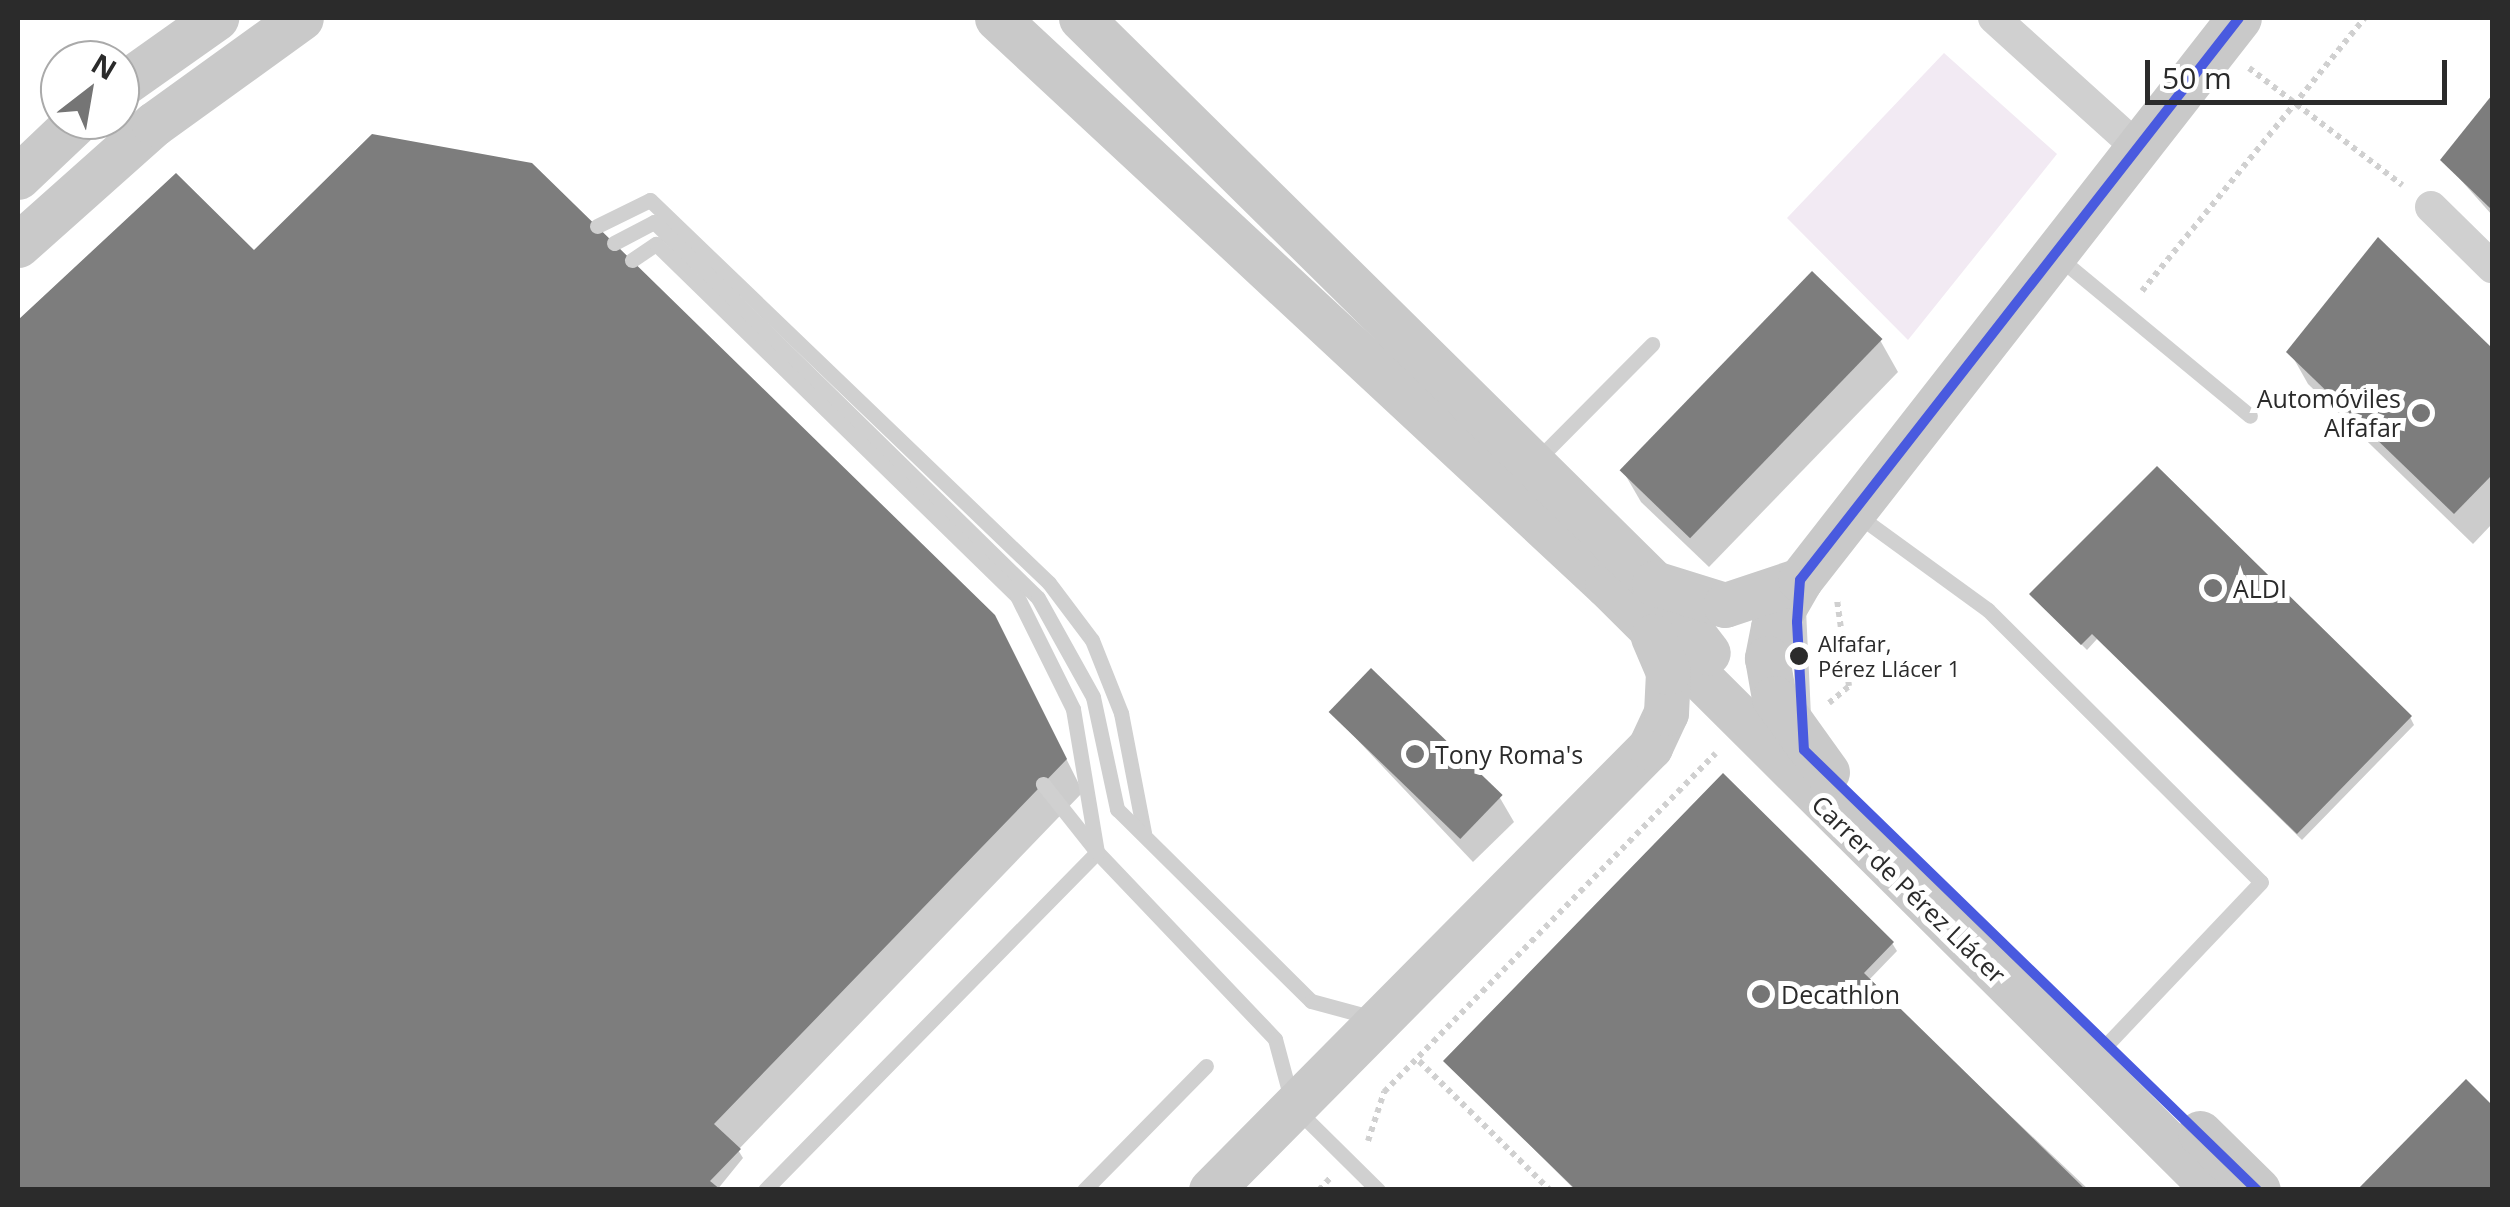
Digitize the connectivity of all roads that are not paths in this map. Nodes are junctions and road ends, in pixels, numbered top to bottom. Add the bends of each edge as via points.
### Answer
1 (216, 18) edge
2 (301, 18) edge
3 (997, 18) edge
4 (1024, 18) edge
5 (1080, 18) edge
6 (1994, 18) edge
7 (2229, 31) edge
8 (140, 72) edge
9 (1086, 92) junction
10 (57, 140) edge
11 (2139, 149) junction
12 (18, 177) edge
13 (2431, 207) road end
14 (596, 226) dead end
15 (614, 243) dead end
16 (18, 245) edge
17 (2054, 254) junction
18 (632, 260) dead end
19 (2492, 267) edge
20 (1652, 344) dead end
21 (1391, 384) junction
22 (2250, 416) dead end
23 (1533, 464) junction
24 (1853, 511) junction
25 (1800, 580) junction
26 (1654, 583) junction
27 (1607, 585) junction
28 (1652, 634) junction
29 (1804, 750) junction
30 (1043, 784) dead end
31 (1145, 837) junction
32 (1097, 852) junction
33 (1378, 1019) junction
34 (2108, 1044) junction
35 (1206, 1066) dead end
36 (1293, 1106) junction
37 (765, 1190) edge
38 (1084, 1190) edge
39 (1211, 1190) edge
40 (1378, 1190) edge
41 (2216, 1190) edge
42 (2258, 1190) edge

1 - 8 street
2 - 16 street via 154,124
3 - 9 street
4 - 9 street
5 - 23 street
6 - 11 street
7 - 11 street, Carrer de Pérez Llácer
9 - 21 street, Carrer de Pérez Llácer
10 - 12 street
11 - 17 street, Carrer de Pérez Llácer
13 - 19 street
14 - 31 lane via 650,200 1049,584 1092,640 1121,712
15 - 31 lane via 654,222 1038,598 1093,697 1117,809
17 - 22 lane
17 - 24 street, Carrer de Pérez Llácer
18 - 32 lane via 656,244 1017,596 1073,709
20 - 23 lane
21 - 23 lane via 1445,397 1507,458
21 - 27 street, Carrer de Pérez Llácer
23 - 26 street
23 - 27 lane via 1536,484 1584,532
24 - 25 street, Carrer de Pérez Llácer
24 - 34 lane via 1988,610 2262,882
25 - 26 street via 1725,606
25 - 29 street, Carrer de Pérez Llácer via 1772,627 1767,658 1774,698
26 - 29 street via 1684,628
27 - 28 street, Carrer de Pérez Llácer
28 - 33 street via 1668,672 1666,713 1650,748
28 - 41 street, Carrer de Pérez Llácer
29 - 34 street, Carrer de Pérez Llácer
30 - 32 lane
31 - 33 lane via 1311,1001
32 - 36 lane via 1275,1039
32 - 37 lane
33 - 36 street
34 - 42 street, Carrer de Pérez Llácer
35 - 38 lane
36 - 39 street
36 - 40 lane

